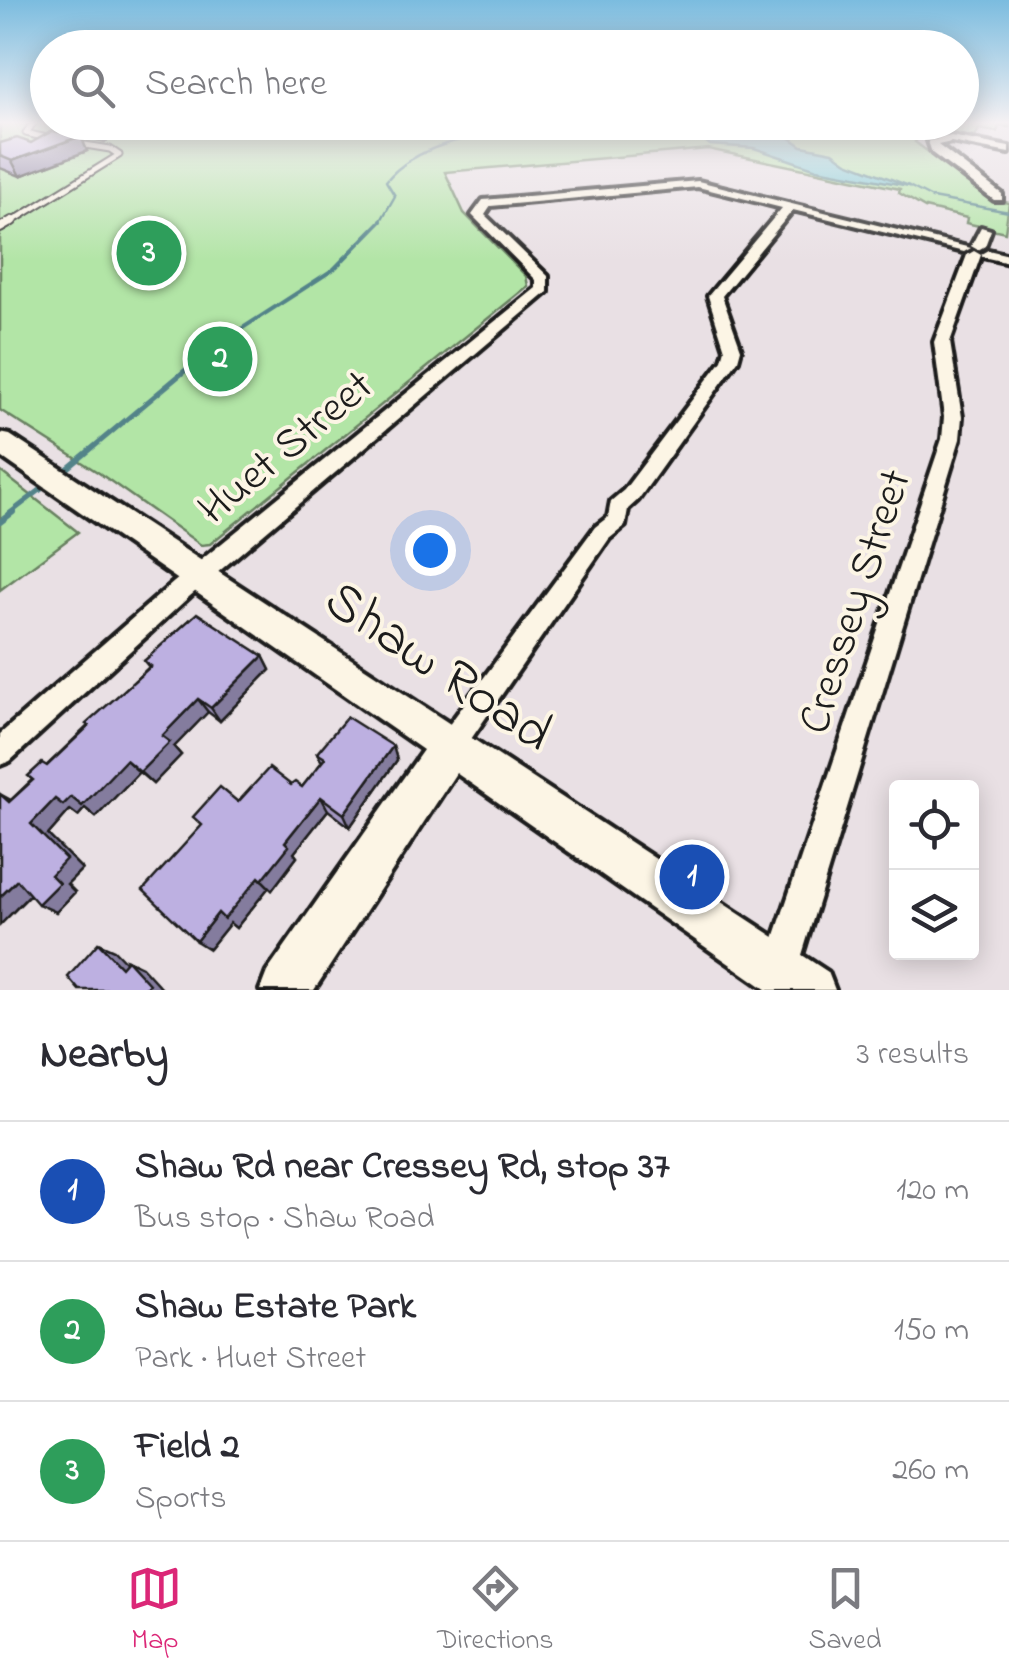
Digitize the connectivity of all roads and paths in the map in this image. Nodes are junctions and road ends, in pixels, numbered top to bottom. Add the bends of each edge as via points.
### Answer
1 (101, 169) edge
2 (961, 169) edge
3 (998, 198) dead end
4 (792, 205) junction
5 (0, 228) edge
6 (985, 230) dead end
7 (976, 251) junction
8 (1009, 259) edge
9 (0, 442) edge
10 (198, 577) junction
11 (450, 746) junction
12 (0, 752) edge
13 (795, 980) edge
14 (284, 990) edge

1 - 5 lane
2 - 3 street
4 - 7 street
4 - 10 street, Huet Street via 694,184 486,204 478,215 543,279 543,289
4 - 11 street via 715,296 734,349 730,360 620,503 618,520
6 - 7 street, Cressey Street
7 - 8 street
7 - 13 street, Cressey Street via 942,342 951,439
9 - 10 street, Shaw Road
10 - 11 street, Shaw Road
10 - 12 street, Huet Street
11 - 13 street, Shaw Road
11 - 14 street

